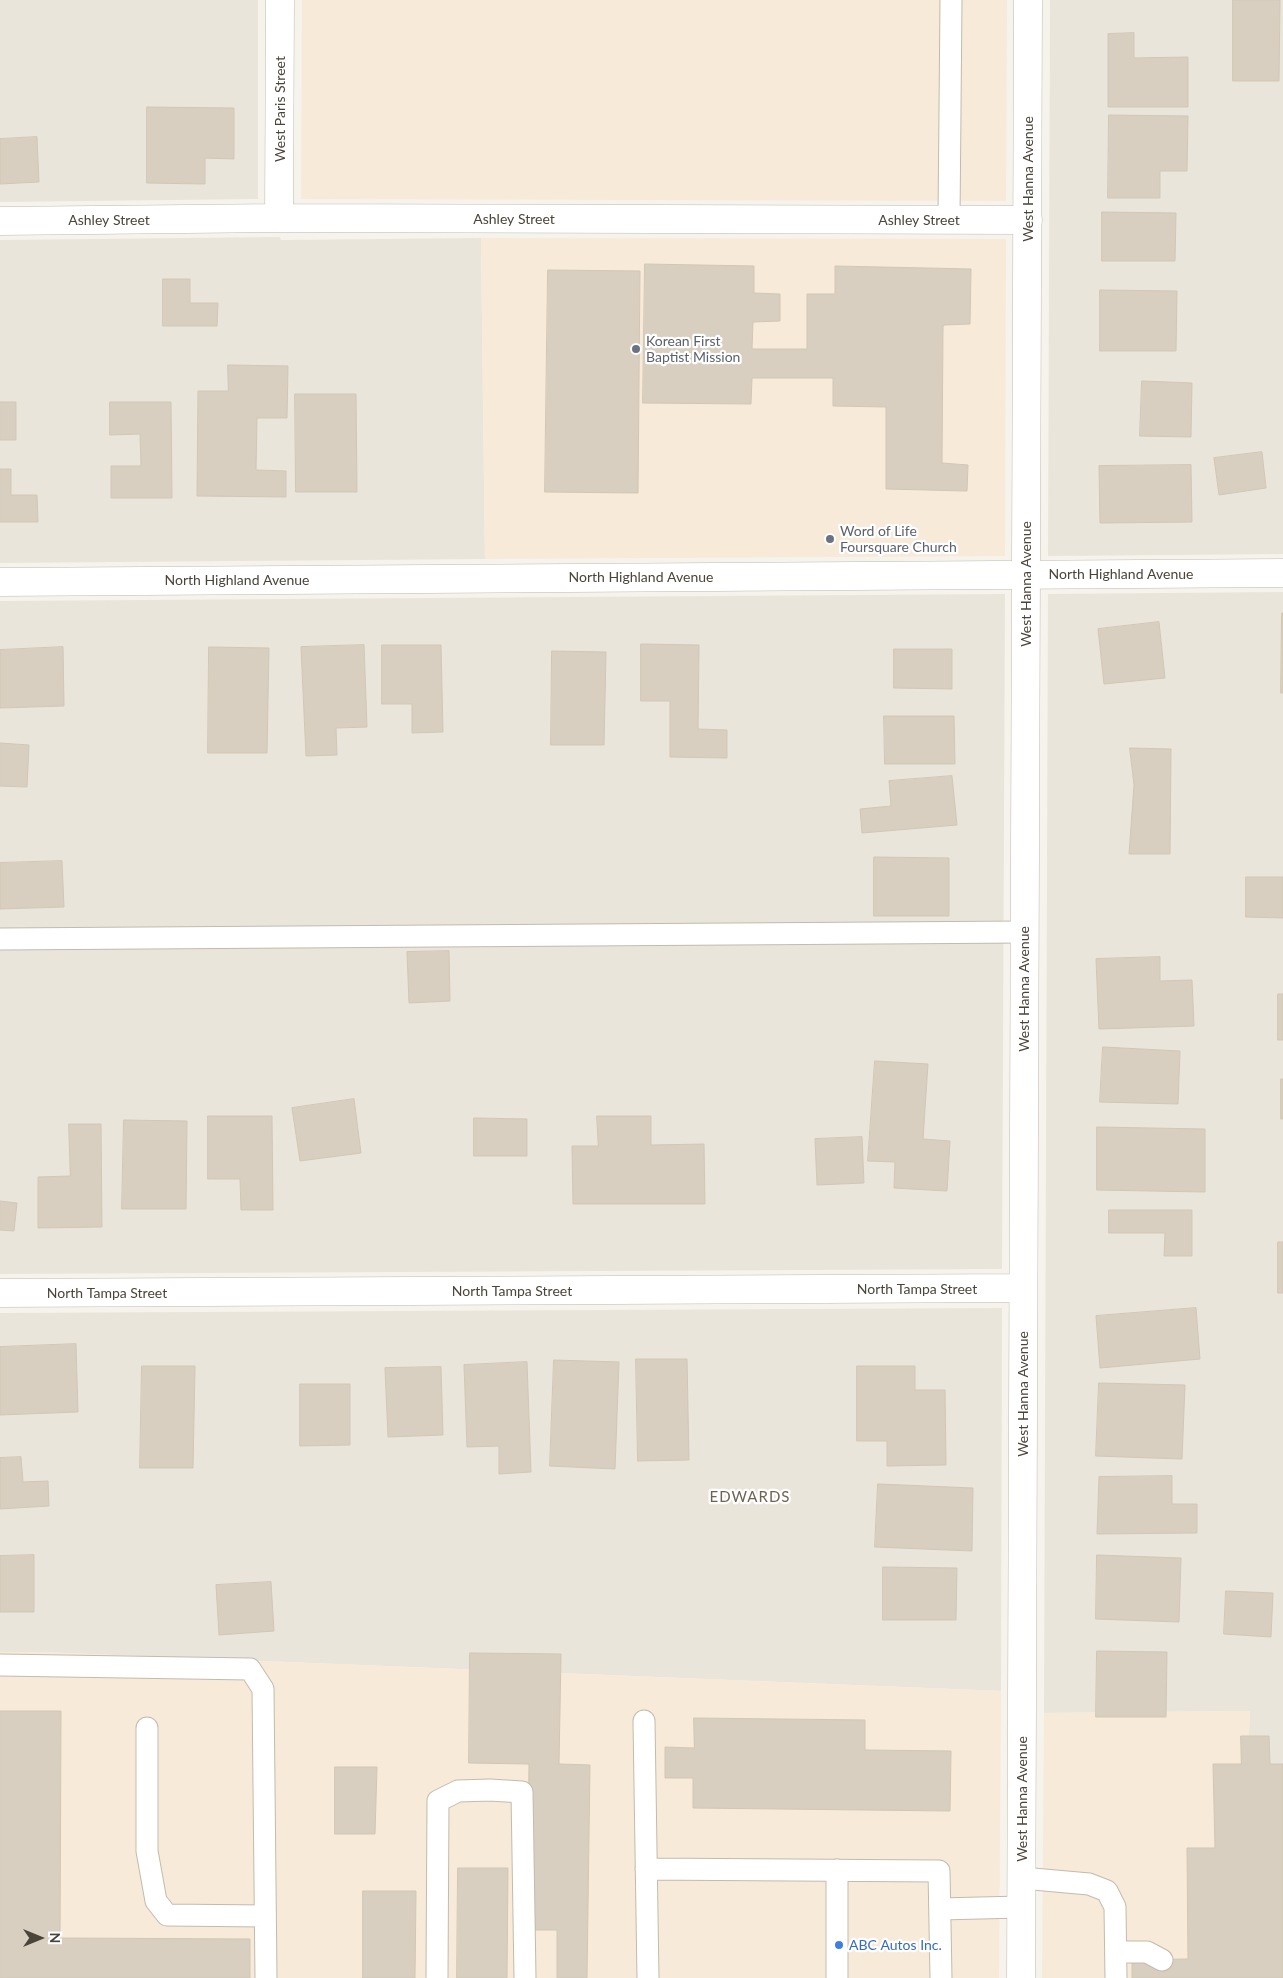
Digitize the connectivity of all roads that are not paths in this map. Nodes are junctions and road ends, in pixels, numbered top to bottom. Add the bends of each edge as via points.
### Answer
1 (280, 0) edge
2 (951, 0) edge
3 (1028, 0) edge
4 (279, 218) junction
5 (949, 220) junction
6 (1028, 220) junction
7 (0, 221) edge
8 (1283, 573) edge
9 (1026, 575) junction
10 (0, 582) edge
11 (1025, 932) junction
12 (0, 939) edge
13 (1023, 1288) junction
14 (0, 1293) edge
15 (0, 1665) edge
16 (644, 1720) dead end
17 (146, 1728) dead end
18 (646, 1869) junction
19 (837, 1870) junction
20 (1022, 1878) junction
21 (1021, 1907) junction
22 (940, 1910) junction
23 (265, 1916) junction
24 (1116, 1952) junction
25 (1162, 1960) dead end
26 (266, 1978) edge
27 (437, 1978) edge
28 (525, 1978) edge
29 (648, 1978) edge
30 (838, 1978) edge
31 (941, 1978) edge
32 (1021, 1978) edge
33 (1116, 1978) edge

1 - 4 street, West Paris Street
2 - 5 lane
3 - 6 street, West Hanna Avenue
4 - 5 street, Ashley Street
4 - 7 street, Ashley Street
5 - 6 street, Ashley Street
6 - 9 street, West Hanna Avenue
8 - 9 street, North Highland Avenue
9 - 10 street, North Highland Avenue
9 - 11 street, West Hanna Avenue
11 - 12 lane
11 - 13 street, West Hanna Avenue
13 - 14 street, North Tampa Street
13 - 20 street, West Hanna Avenue
15 - 23 lane via 250,1669 263,1689
16 - 18 lane
17 - 23 lane via 146,1851 156,1901 167,1915
18 - 19 lane
18 - 29 lane
19 - 22 lane via 940,1871
19 - 30 lane
20 - 21 street, West Hanna Avenue
20 - 24 lane via 1089,1884 1107,1891 1115,1907
21 - 22 lane
21 - 32 street, West Hanna Avenue
22 - 31 lane
23 - 26 lane
24 - 25 lane via 1147,1952
24 - 33 lane
27 - 28 lane via 438,1801 458,1791 490,1790 522,1792

